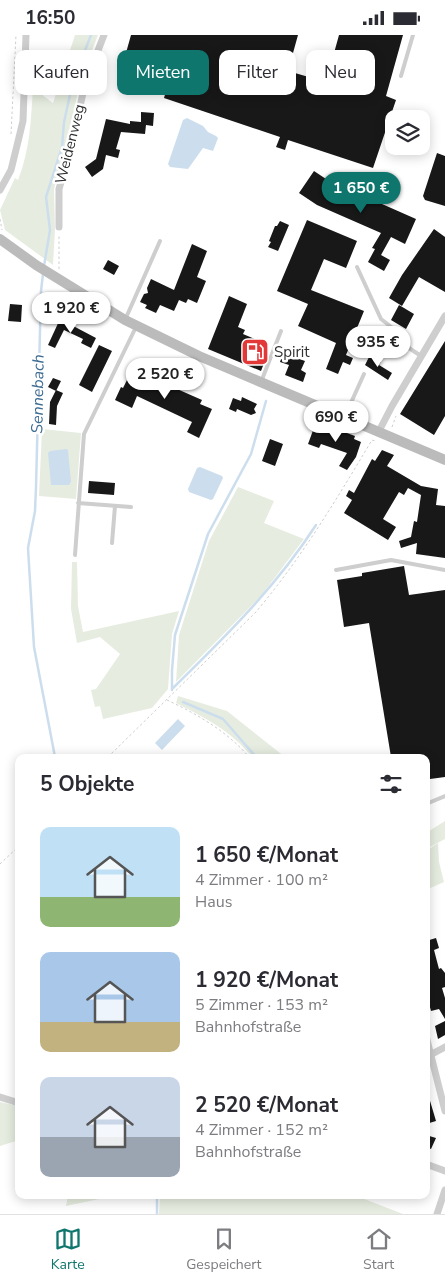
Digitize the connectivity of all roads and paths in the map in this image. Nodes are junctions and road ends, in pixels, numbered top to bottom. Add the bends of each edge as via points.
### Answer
1 (16, 35) edge
2 (26, 35) edge
3 (104, 35) edge
4 (413, 35) edge
5 (401, 76) dead end
6 (11, 137) dead end
7 (0, 190) edge
8 (59, 227) joint
9 (0, 239) edge
10 (160, 241) dead end
11 (357, 267) dead end
12 (53, 271) junction
13 (445, 316) edge
14 (125, 320) junction
15 (137, 325) junction
16 (281, 331) dead end
17 (421, 356) junction
18 (364, 374) dead end
19 (261, 382) junction
20 (344, 418) junction
21 (375, 437) junction
22 (445, 460) edge
23 (78, 503) junction
24 (115, 506) junction
25 (131, 507) dead end
26 (112, 543) dead end
27 (75, 555) dead end
28 (336, 570) dead end
29 (445, 570) edge
30 (167, 700) junction
31 (111, 754) edge
32 (246, 754) edge
33 (445, 796) edge
34 (430, 803) edge
35 (15, 849) edge
36 (0, 864) edge
37 (445, 1047) edge
38 (430, 1048) edge
39 (432, 1054) junction
40 (0, 1097) edge
41 (15, 1102) edge
42 (445, 1111) edge
43 (430, 1165) edge
44 (445, 1171) edge
45 (445, 1190) edge
46 (436, 1214) edge

1 - 6 path
2 - 7 street via 23,121 11,170
3 - 8 street, Weidenweg via 85,84 59,189
4 - 5 lane
8 - 12 path via 58,271
9 - 12 main road via 36,265
10 - 14 lane
11 - 17 lane via 381,319 399,333 400,342
12 - 14 main road
13 - 17 street
14 - 15 main road
15 - 19 main road
15 - 23 lane via 84,434
16 - 19 lane
17 - 21 street
18 - 20 lane
19 - 20 main road
20 - 21 main road
21 - 22 main road
21 - 30 path via 320,526 279,584 255,613
23 - 24 lane
23 - 27 lane
24 - 25 lane
24 - 26 lane
28 - 29 lane via 391,560
30 - 31 path
30 - 32 path via 215,728
33 - 34 lane
35 - 36 path
37 - 39 street
38 - 39 street
39 - 42 street
40 - 41 street
43 - 44 street
45 - 46 street

